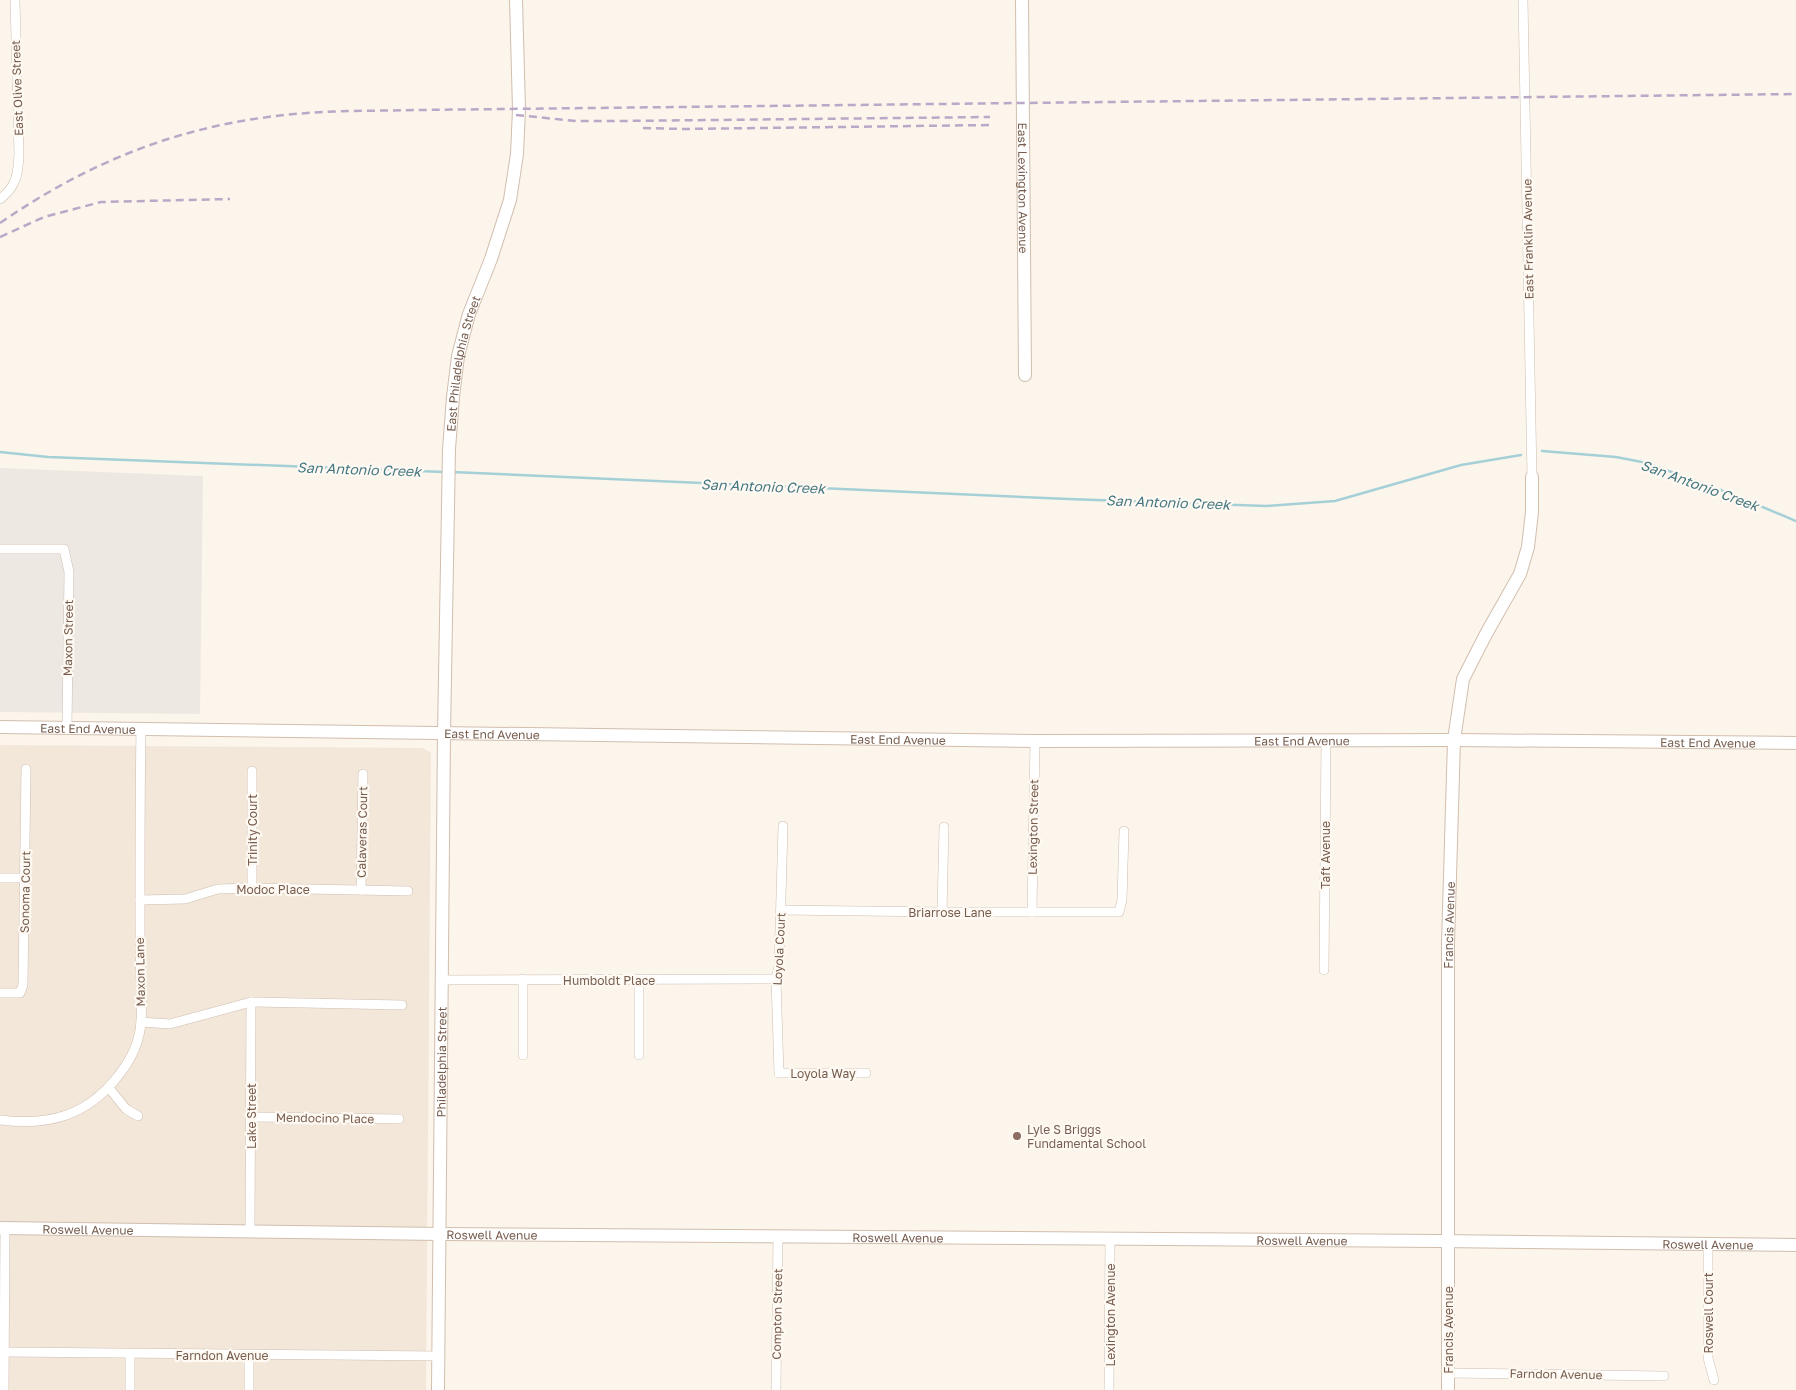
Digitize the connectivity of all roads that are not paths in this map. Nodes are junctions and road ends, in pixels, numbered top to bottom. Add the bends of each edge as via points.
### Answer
1 (15, 0) edge
2 (516, 0) edge
3 (1022, 0) edge
4 (1523, 0) edge
5 (0, 198) edge
6 (1025, 376) dead end
7 (1532, 477) joint
8 (0, 549) edge
9 (0, 727) edge
10 (66, 727) junction
11 (141, 728) junction
12 (444, 734) junction
13 (1326, 740) junction
14 (1454, 740) junction
15 (1034, 741) junction
16 (1796, 743) edge
17 (26, 769) dead end
18 (252, 771) dead end
19 (362, 774) dead end
20 (782, 826) dead end
21 (944, 827) dead end
22 (1124, 831) dead end
23 (0, 878) edge
24 (25, 878) junction
25 (252, 888) junction
26 (361, 890) junction
27 (408, 891) dead end
28 (140, 900) junction
29 (781, 910) junction
30 (942, 912) junction
31 (1032, 912) junction
32 (1324, 970) dead end
33 (523, 979) junction
34 (776, 979) junction
35 (441, 980) junction
36 (639, 980) junction
37 (0, 993) edge
38 (251, 1002) junction
39 (402, 1004) dead end
40 (141, 1022) junction
41 (523, 1055) dead end
42 (639, 1055) dead end
43 (779, 1073) joint
44 (866, 1074) dead end
45 (109, 1088) junction
46 (138, 1116) dead end
47 (251, 1117) junction
48 (399, 1119) dead end
49 (0, 1120) edge
50 (2, 1228) edge
51 (250, 1231) junction
52 (441, 1234) junction
53 (778, 1237) junction
54 (1110, 1239) junction
55 (1448, 1241) junction
56 (1708, 1245) junction
57 (1796, 1245) edge
58 (6, 1352) junction
59 (130, 1354) junction
60 (249, 1355) junction
61 (438, 1356) junction
62 (1448, 1373) junction
63 (1664, 1376) dead end
64 (1714, 1380) dead end
65 (4, 1390) edge
66 (130, 1390) edge
67 (249, 1390) edge
68 (438, 1390) edge
69 (776, 1390) edge
70 (1109, 1390) edge
71 (1448, 1390) edge

1 - 5 street, East Olive Street via 19,154 17,177 8,193
2 - 12 street, East Philadelphia Street via 518,154 511,194 491,259 469,314 458,356 453,397
3 - 6 street, East Lexington Avenue
4 - 7 street, East Franklin Avenue
7 - 14 street, Francis Avenue via 1528,547 1520,574 1463,679
8 - 10 street, Maxon Street via 64,549 69,572
9 - 10 street, East End Avenue
10 - 11 street, East End Avenue
11 - 12 street, East End Avenue
11 - 28 street, Maxon Lane
12 - 15 street, East End Avenue
12 - 35 street, Philadelphia Street
13 - 14 street, East End Avenue
13 - 15 street, East End Avenue
13 - 32 street, Taft Avenue
14 - 16 street, East End Avenue
14 - 55 street, Francis Avenue via 1448,944
15 - 31 street, Lexington Street
17 - 24 street, Sonoma Court
18 - 25 street, Trinity Court
19 - 26 street, Calaveras Court
20 - 29 street, Loyola Court
21 - 30 street
22 - 31 street, Briarrose Lane via 1119,912
23 - 24 street
24 - 37 street, Sonoma Court via 23,985 20,993
25 - 26 street, Modoc Place
25 - 28 street, Modoc Place via 218,889 185,899
26 - 27 street, Modoc Place
28 - 40 street, Maxon Lane
29 - 30 street, Briarrose Lane
29 - 34 street, Loyola Court
30 - 31 street, Briarrose Lane
33 - 35 street, Humboldt Place
33 - 36 street, Humboldt Place
33 - 41 street
34 - 36 street, Humboldt Place
34 - 43 street, Loyola Court
35 - 52 street, Philadelphia Street
36 - 42 street
38 - 39 street
38 - 40 street via 170,1024
38 - 47 street, Lake Street
40 - 45 street, Maxon Lane via 137,1045 127,1065
43 - 44 street, Loyola Way
45 - 46 street via 126,1109
45 - 49 street, Maxon Lane via 87,1106 69,1115 34,1122
47 - 48 street, Mendocino Place
47 - 51 street, Lake Street
50 - 51 street, Roswell Avenue
50 - 58 street
51 - 52 street, Roswell Avenue
52 - 53 street, Roswell Avenue
52 - 61 street, Philadelphia Street
53 - 54 street, Roswell Avenue
53 - 69 street, Compton Street
54 - 55 street, Roswell Avenue
54 - 70 street, Lexington Avenue
55 - 56 street, Roswell Avenue
55 - 62 street, Francis Avenue
56 - 57 street, Roswell Avenue
56 - 64 street, Roswell Court via 1708,1358
58 - 59 street, Farndon Avenue
58 - 65 street
59 - 60 street, Farndon Avenue
59 - 66 street
60 - 61 street, Farndon Avenue
60 - 67 street
61 - 68 street, Philadelphia Street
62 - 63 street, Farndon Avenue
62 - 71 street, Francis Avenue

